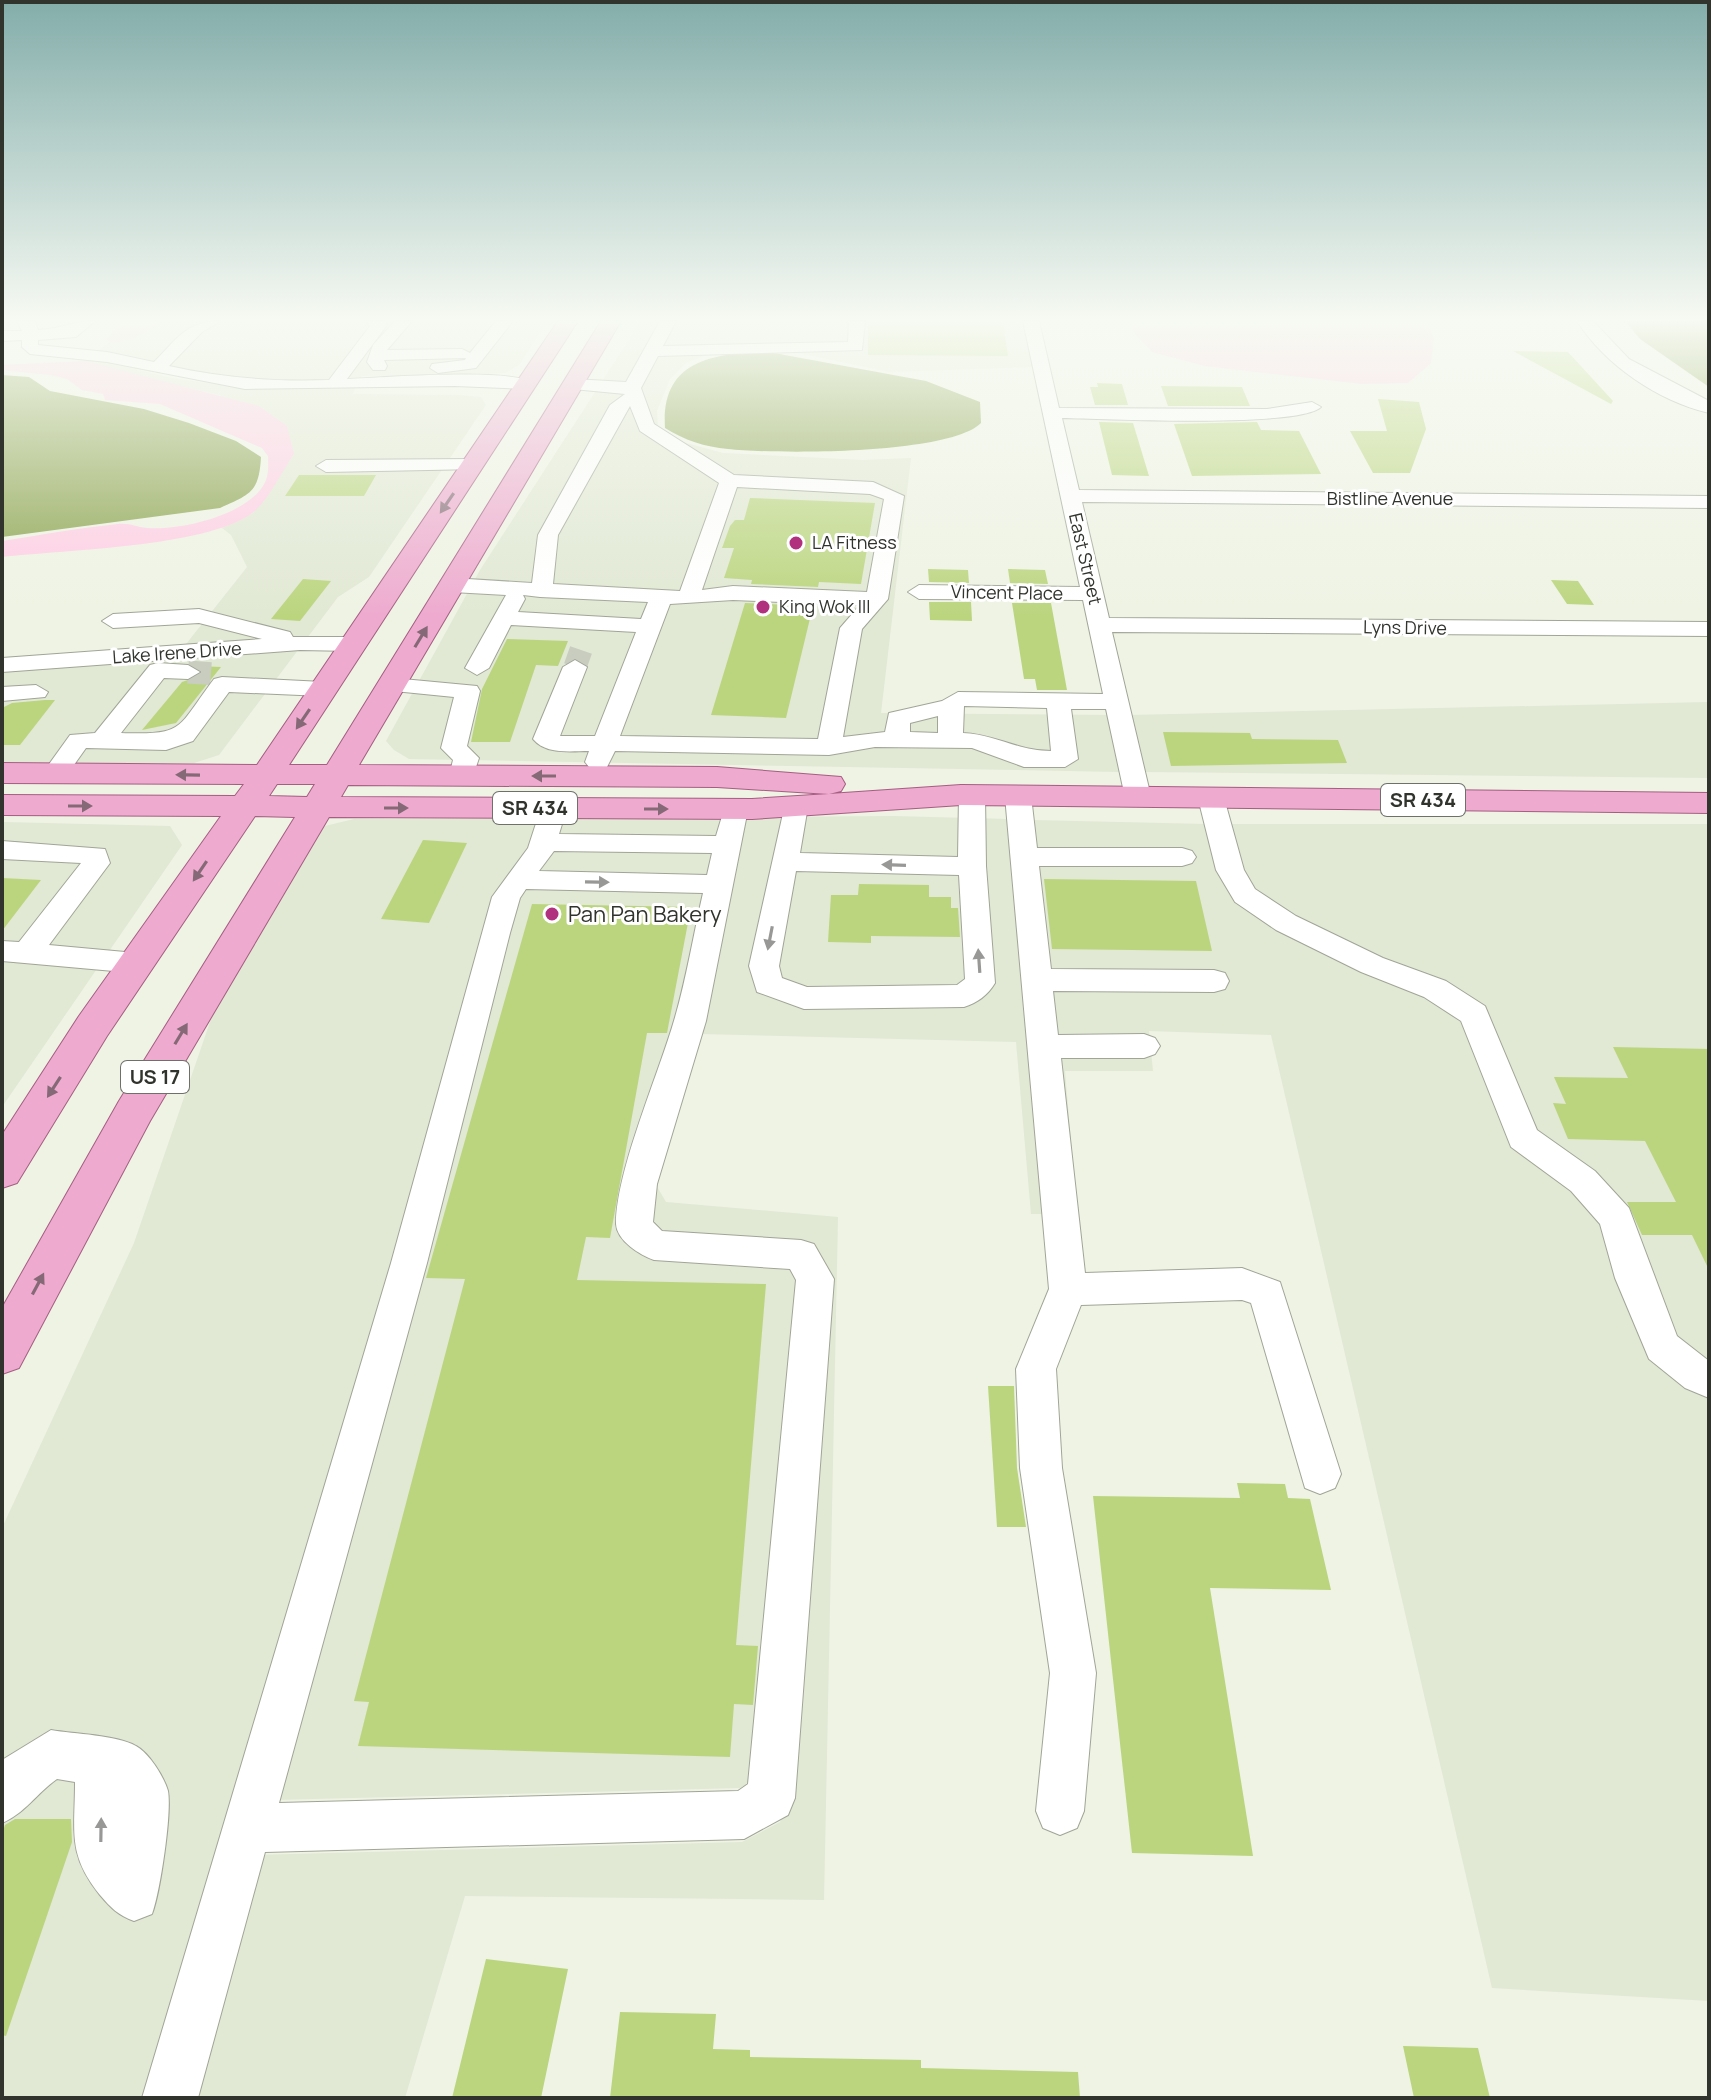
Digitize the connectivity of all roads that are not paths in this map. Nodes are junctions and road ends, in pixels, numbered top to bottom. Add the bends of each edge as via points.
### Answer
1 (503, 419) edge
2 (532, 419) edge
3 (552, 419) edge
4 (611, 419) edge
5 (643, 419) edge
6 (1053, 419) edge
7 (533, 451) junction
8 (472, 465) junction
9 (326, 466) dead end
10 (729, 481) junction
11 (1071, 496) junction
12 (1709, 502) edge
13 (452, 585) junction
14 (530, 590) junction
15 (919, 592) dead end
16 (1094, 594) junction
17 (661, 597) junction
18 (688, 598) junction
19 (877, 599) junction
20 (504, 618) junction
21 (113, 621) dead end
22 (592, 623) junction
23 (1101, 625) junction
24 (650, 626) junction
25 (1709, 629) edge
26 (300, 643) junction
27 (352, 644) junction
28 (2, 665) edge
29 (477, 668) dead end
30 (188, 672) tunnel mouth
31 (392, 685) junction
32 (323, 689) junction
33 (36, 692) dead end
34 (2, 694) edge
35 (1058, 701) junction
36 (1117, 702) junction
37 (950, 706) junction
38 (1061, 729) junction
39 (897, 739) junction
40 (102, 741) junction
41 (950, 741) junction
42 (605, 744) junction
43 (829, 747) junction
44 (994, 748) junction
45 (2, 773) edge
46 (55, 774) junction
47 (266, 776) junction
48 (462, 776) junction
49 (593, 776) junction
50 (328, 792) junction
51 (966, 796) junction
52 (1018, 796) junction
53 (1138, 797) junction
54 (1211, 798) junction
55 (1709, 803) edge
56 (2, 805) edge
57 (795, 806) junction
58 (244, 807) junction
59 (549, 825) junction
60 (731, 827) junction
61 (2, 850) edge
62 (1024, 857) junction
63 (1182, 857) dead end
64 (785, 862) junction
65 (972, 866) junction
66 (519, 880) junction
67 (719, 884) junction
68 (14, 952) edge
69 (136, 963) junction
70 (1037, 980) junction
71 (1214, 981) dead end
72 (1144, 1046) dead end
73 (1044, 1047) junction
74 (2, 1171) edge
75 (1068, 1289) junction
76 (2, 1353) edge
77 (1709, 1380) edge
78 (1320, 1474) dead end
79 (2, 1799) edge
80 (1060, 1811) dead end
81 (248, 1828) junction
82 (134, 1896) dead end
83 (170, 2098) edge

1 - 8 main road
2 - 7 main road
3 - 7 main road, US 17
4 - 14 street via 548,535 545,581
5 - 10 street via 646,427
6 - 11 street, East Street
7 - 13 main road, US 17
8 - 9 street
8 -> 27 main road
10 - 18 street
10 - 19 street via 890,492 895,500
11 - 12 street, Bistline Avenue
11 - 16 street, East Street
13 - 14 street
31 -> 13 main road, US 17
14 - 17 street
14 - 20 street
15 - 16 street, Vincent Place
16 - 23 street, East Street
17 - 18 street
17 - 24 street
18 - 19 street via 733,593
19 - 43 street via 851,628
20 - 22 street
20 - 29 street
21 - 26 street via 208,617
22 - 24 street
22 - 42 street via 546,739
23 - 25 street, Lyns Drive
23 - 36 street, East Street
24 - 42 street
26 - 27 street, Lake Irene Drive
26 - 28 street, Lake Irene Drive
27 - 32 main road
30 - 40 street via 158,670
31 - 48 street via 468,691 454,748 466,758
31 - 50 main road, US 17
32 - 40 street via 219,679 184,736 166,742
32 -> 47 main road
33 - 34 street
35 - 36 street
35 - 37 street via 958,699
35 - 38 street
36 - 53 street, East Street
37 - 39 street via 898,718
37 - 41 street
38 - 44 street via 1031,712 1000,714 992,722
38 - 44 street via 1065,759 1024,759
39 - 41 street
39 - 43 street
40 - 46 street via 79,740
41 - 44 street
42 - 43 street
42 - 49 street
45 - 46 main road, SR 434
47 -> 46 main road, SR 434
47 - 50 main road, SR 434
47 - 58 main road
49 -> 48 main road, SR 434
48 - 50 main road, SR 434
49 - 51 main road, SR 434 via 762,778
50 - 58 main road, SR 434
50 -> 59 main road, SR 434
76 -> 50 main road, US 17 via 134,1112
51 - 52 main road, SR 434
51 - 57 main road, SR 434
51 - 65 street
52 - 53 main road, SR 434
52 - 62 street
53 - 54 main road, SR 434
54 - 55 main road, SR 434
54 - 77 street via 1230,870 1245,895 1286,923 1435,989 1474,1014 1523,1138 1583,1181 1616,1218 1663,1347
56 -> 58 main road, SR 434
57 - 60 main road, SR 434
57 - 64 street
58 -> 69 main road
59 - 60 main road, SR 434
59 - 66 street
60 - 67 street
61 - 68 street via 95,855 96,863
62 - 63 street
62 - 70 street
65 -> 64 street
64 -> 65 street via 764,966 768,984 804,998 964,996 980,983
66 -> 67 street
66 - 81 street via 506,897 495,933 409,1263
67 - 81 street via 690,1021 640,1184 634,1227 654,1245 801,1255 815,1279 771,1798 744,1815
68 - 69 street
69 -> 74 main road
70 - 71 street
70 - 73 street
72 - 73 street
73 - 75 street
75 - 78 street via 1242,1284 1267,1293
75 - 80 street via 1036,1369 1041,1468 1073,1673
82 -> 79 street via 144,1793 122,1764 51,1754 17,1778
81 - 83 street

